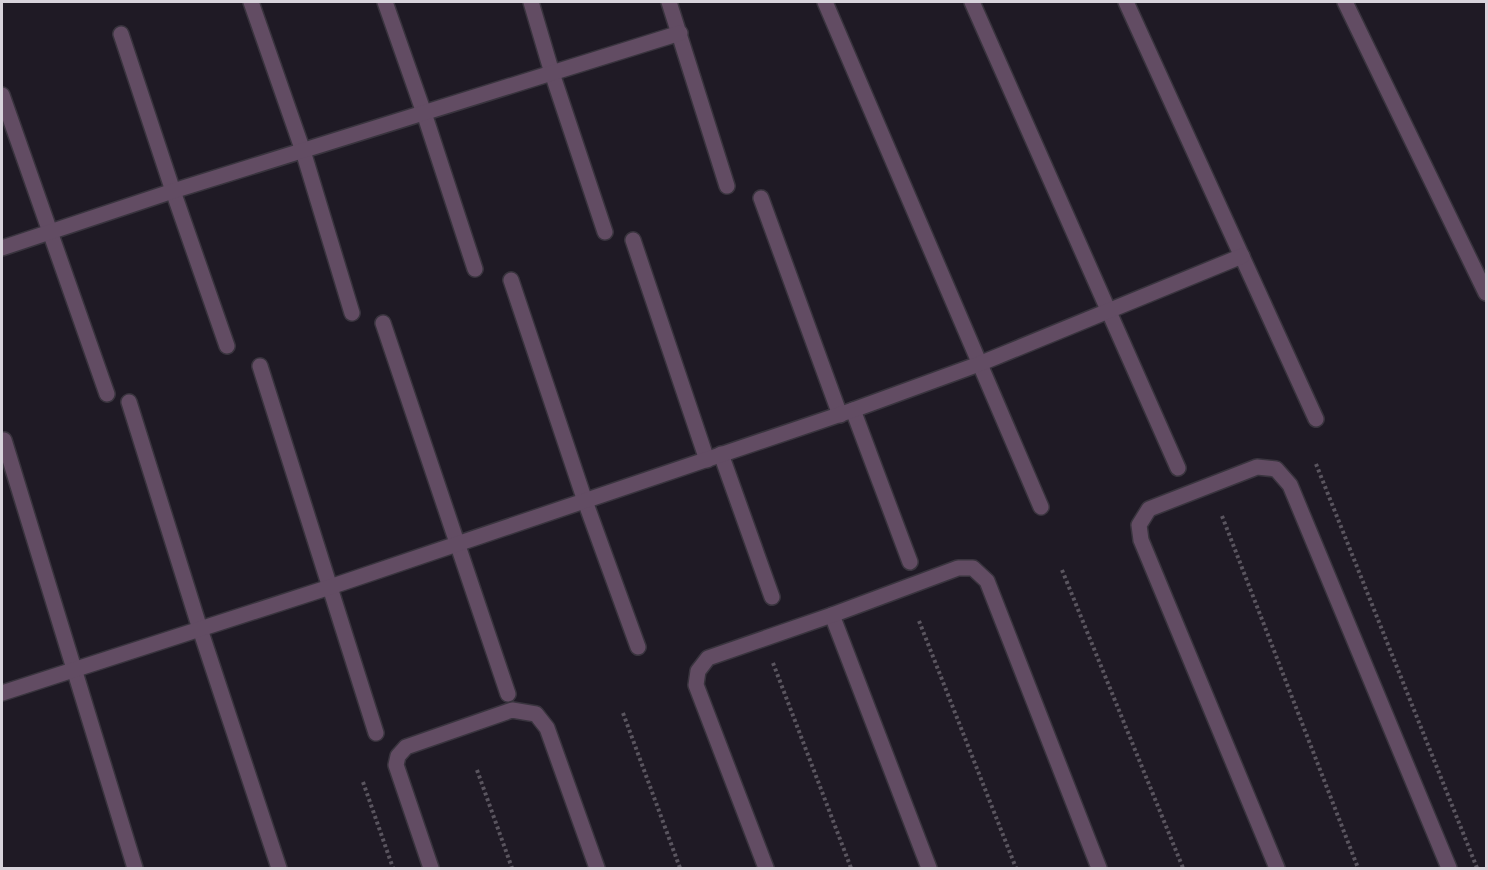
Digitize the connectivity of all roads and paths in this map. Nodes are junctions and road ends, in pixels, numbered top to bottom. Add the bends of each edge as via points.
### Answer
1 (251, 2) edge
2 (385, 2) edge
3 (531, 2) edge
4 (669, 2) edge
5 (825, 2) edge
6 (972, 2) edge
7 (1126, 2) edge
8 (1345, 2) edge
9 (680, 33) junction
10 (121, 34) dead end
11 (552, 73) junction
12 (2, 95) edge
13 (424, 113) junction
14 (303, 151) junction
15 (727, 186) dead end
16 (172, 191) junction
17 (761, 198) dead end
18 (49, 231) junction
19 (605, 232) dead end
20 (633, 240) dead end
21 (2, 248) edge
22 (1242, 256) junction
23 (475, 269) dead end
24 (511, 280) dead end
25 (1486, 293) edge
26 (1109, 311) junction
27 (352, 313) dead end
28 (383, 323) dead end
29 (227, 346) dead end
30 (979, 364) junction
31 (261, 366) dead end
32 (107, 394) dead end
33 (129, 402) dead end
34 (847, 412) junction
35 (1316, 419) dead end
36 (4, 440) dead end
37 (714, 457) junction
38 (1316, 464) dead end
39 (1178, 468) dead end
40 (585, 501) junction
41 (1041, 507) dead end
42 (1222, 516) dead end
43 (456, 544) junction
44 (910, 562) dead end
45 (1062, 570) dead end
46 (330, 587) junction
47 (772, 597) dead end
48 (832, 615) junction
49 (919, 621) dead end
50 (200, 629) junction
51 (638, 647) dead end
52 (772, 663) dead end
53 (75, 670) junction
54 (2, 693) edge
55 (508, 694) dead end
56 (623, 713) dead end
57 (376, 733) dead end
58 (477, 770) dead end
59 (363, 782) dead end
60 (135, 868) edge
61 (279, 868) edge
62 (393, 868) edge
63 (431, 868) edge
64 (512, 868) edge
65 (597, 868) edge
66 (680, 868) edge
67 (766, 868) edge
68 (850, 868) edge
69 (930, 868) edge
70 (1016, 868) edge
71 (1099, 868) edge
72 (1184, 868) edge
73 (1277, 868) edge
74 (1358, 868) edge
75 (1449, 868) edge
76 (1477, 868) edge

1 - 14 street
2 - 13 street
3 - 11 street
4 - 9 street
5 - 30 street
6 - 26 street
7 - 22 street
8 - 25 street
9 - 11 street
9 - 15 street
10 - 16 street
11 - 13 street
11 - 19 street
12 - 18 street
13 - 14 street
13 - 23 street
14 - 16 street
14 - 27 street
16 - 18 street
16 - 29 street
17 - 34 street
18 - 21 street
18 - 32 street
20 - 37 street
22 - 26 street
22 - 35 street
24 - 40 street
26 - 30 street
26 - 39 street
28 - 43 street
30 - 34 street
30 - 41 street
31 - 46 street
33 - 50 street
34 - 37 street
34 - 44 street
36 - 53 street
37 - 40 street
37 - 47 street
38 - 76 path
40 - 43 street
40 - 51 street
42 - 74 path
43 - 46 street
43 - 55 street
45 - 72 path
46 - 50 street
46 - 57 street
48 - 67 street via 708,658 698,671 696,684
48 - 69 street
48 - 71 street via 958,568 973,568 987,581
49 - 70 path
50 - 53 street
50 - 61 street
52 - 68 path
53 - 54 street
53 - 60 street
56 - 66 path
58 - 64 path
59 - 62 path
63 - 65 street via 396,765 398,756 406,747 512,710 536,714 547,728
73 - 75 street via 1141,540 1139,525 1149,509 1257,467 1276,469 1290,486

